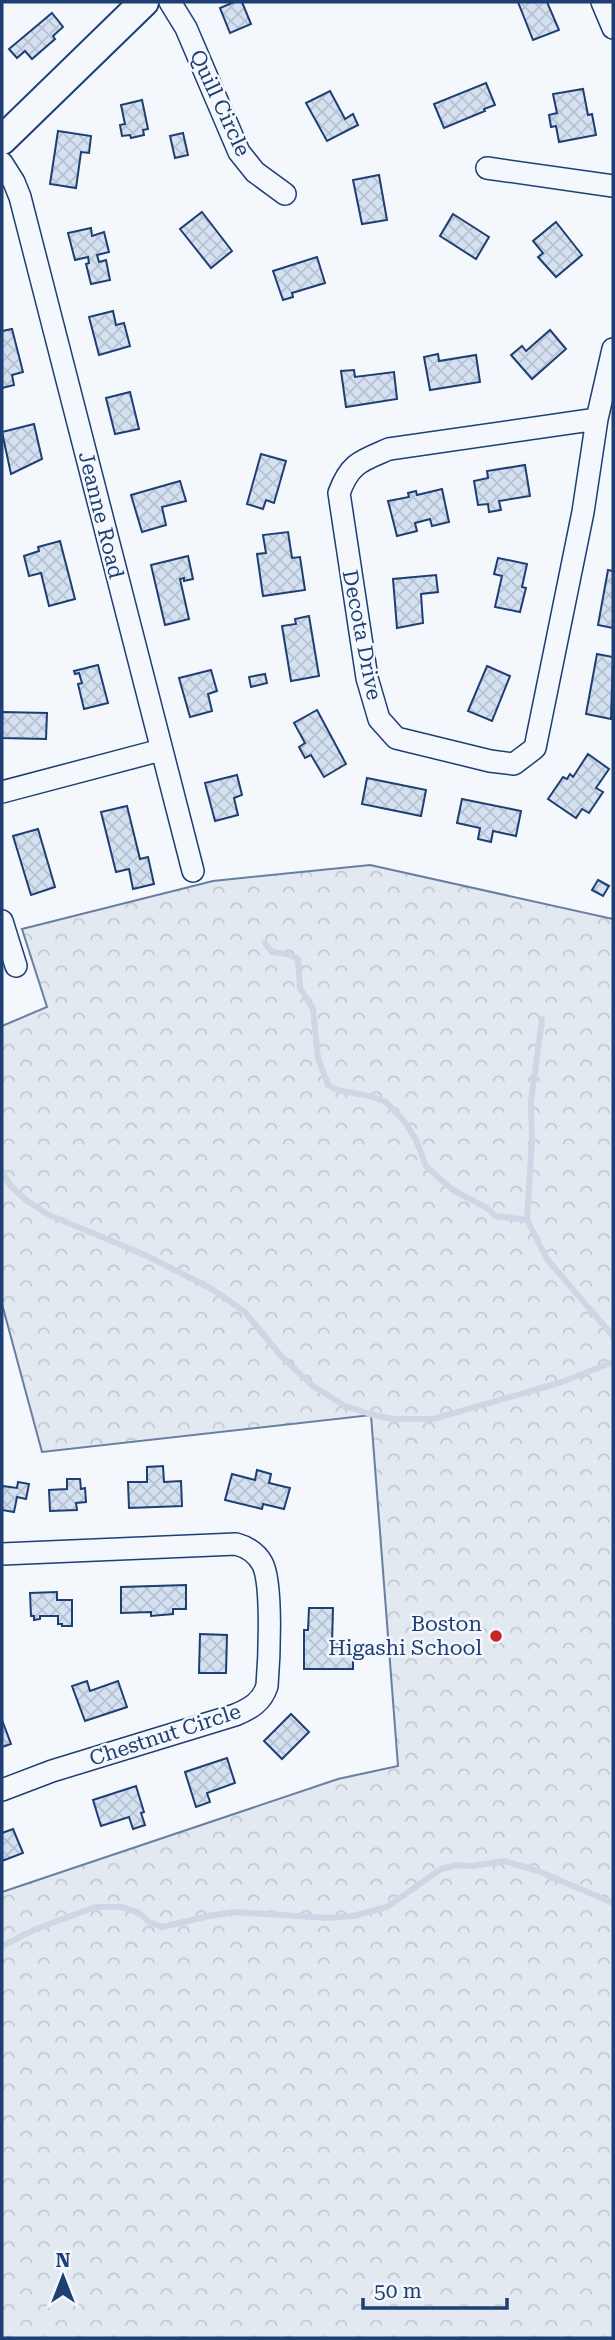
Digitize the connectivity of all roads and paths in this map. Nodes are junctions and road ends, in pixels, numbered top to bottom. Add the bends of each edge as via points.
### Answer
1 (144, 2) edge
2 (170, 2) edge
3 (602, 2) edge
4 (613, 28) edge
5 (2, 140) edge
6 (2, 163) edge
7 (487, 168) dead end
8 (613, 186) edge
9 (285, 194) dead end
10 (613, 349) edge
11 (597, 419) junction
12 (161, 750) junction
13 (2, 792) edge
14 (193, 871) dead end
15 (2, 921) edge
16 (16, 966) dead end
17 (2, 1554) edge
18 (2, 1790) edge

1 - 5 main road
2 - 9 street, Quill Circle via 186,28 239,152 255,172
3 - 4 street
6 - 12 street, Jeanne Road via 20,197
7 - 8 street
10 - 11 street, Decota Drive
11 - 11 street, Decota Drive via 389,449 346,474 339,493 367,678 379,719 396,738 514,764 536,748
12 - 13 street
12 - 14 street, Jeanne Road
15 - 16 street
17 - 18 street, Chestnut Circle via 236,1544 258,1557 267,1587 267,1686 253,1706

